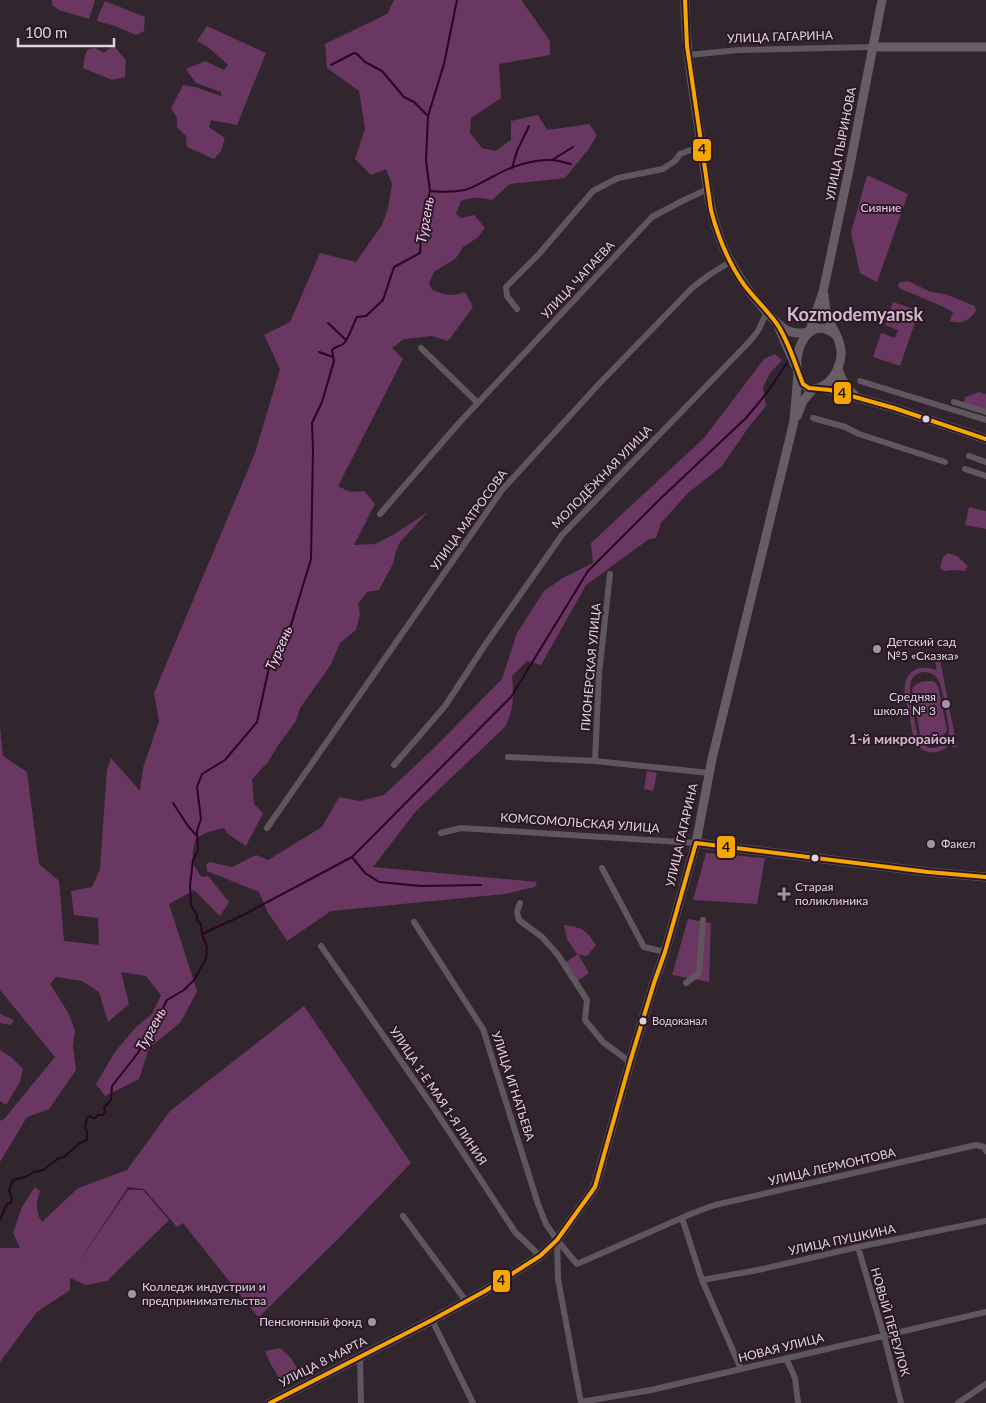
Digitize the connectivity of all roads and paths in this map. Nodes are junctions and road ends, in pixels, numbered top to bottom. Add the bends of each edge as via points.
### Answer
1 (685, 0) edge
2 (882, 0) edge
3 (872, 47) junction
4 (986, 47) edge
5 (688, 55) junction
6 (702, 146) junction
7 (708, 189) junction
8 (730, 262) junction
9 (823, 292) junction
10 (517, 309) dead end
11 (767, 312) junction
12 (777, 324) junction
13 (809, 331) junction
14 (836, 335) junction
15 (420, 348) dead end
16 (838, 367) junction
17 (798, 371) junction
18 (860, 381) dead end
19 (816, 388) junction
20 (856, 397) junction
21 (478, 402) junction
22 (954, 402) dead end
23 (986, 412) edge
24 (813, 418) dead end
25 (986, 420) edge
26 (794, 421) junction
27 (986, 440) edge
28 (969, 456) dead end
29 (945, 462) dead end
30 (986, 462) edge
31 (965, 469) dead end
32 (986, 476) edge
33 (380, 514) dead end
34 (610, 574) dead end
35 (508, 757) dead end
36 (595, 761) junction
37 (394, 765) dead end
38 (710, 773) junction
39 (267, 828) dead end
40 (441, 833) dead end
41 (696, 843) junction
42 (602, 868) dead end
43 (986, 877) edge
44 (520, 903) dead end
45 (703, 920) dead end
46 (414, 922) dead end
47 (321, 946) dead end
48 (664, 952) junction
49 (686, 984) dead end
50 (630, 1062) junction
51 (986, 1151) edge
52 (403, 1216) dead end
53 (682, 1218) junction
54 (986, 1222) edge
55 (557, 1240) junction
56 (858, 1247) junction
57 (540, 1256) junction
58 (702, 1280) junction
59 (466, 1301) junction
60 (986, 1312) edge
61 (432, 1320) junction
62 (884, 1336) junction
63 (360, 1357) junction
64 (786, 1358) junction
65 (740, 1369) junction
66 (986, 1384) edge
67 (581, 1402) edge
68 (270, 1403) edge
69 (362, 1403) edge
70 (472, 1403) edge
71 (798, 1403) edge
72 (901, 1403) edge
73 (958, 1403) edge

1 - 5 main road, УЛИЦА ГАГАРИНА
2 - 3 main road, УЛИЦА ПЫРИНОВА
3 - 4 main road
3 - 5 street, УЛИЦА ГАГАРИНА via 739,50
3 - 9 main road, УЛИЦА ПЫРИНОВА
5 - 6 main road, УЛИЦА ГАГАРИНА
6 - 7 main road, УЛИЦА ГАГАРИНА
6 - 10 street via 680,154 663,169 618,178 593,191 506,287 507,296
7 - 8 main road, УЛИЦА ГАГАРИНА via 715,226
7 - 21 street, УЛИЦА ЧАПАЕВА via 652,217
8 - 11 main road, УЛИЦА ГАГАРИНА
8 - 39 street, УЛИЦА МАТРОСОВА via 692,288 502,490
9 - 13 main road, УЛИЦА ПЫРИНОВА
9 - 14 main road, УЛИЦА ПЫРИНОВА via 829,321
11 - 12 main road, УЛИЦА ГАГАРИНА
11 - 37 street, МОЛОДЁЖНАЯ УЛИЦА via 750,341 562,535 445,706
12 - 13 main road, УЛИЦА ГАГАРИНА via 791,333
12 - 17 main road, УЛИЦА ГАГАРИНА
13 - 14 main road via 827,329
13 - 17 main road via 800,347
14 - 16 main road via 841,346
15 - 21 street
16 - 19 main road via 833,378
16 - 20 main road via 843,381
17 - 19 main road via 803,384
17 - 26 main road, УЛИЦА ГАГАРИНА
18 - 25 street
19 - 20 main road
19 - 26 main road, УЛИЦА ГАГАРИНА via 802,401
20 - 27 main road
21 - 33 street, УЛИЦА ЧАПАЕВА
22 - 23 street
24 - 29 street
26 - 38 main road, УЛИЦА ГАГАРИНА
28 - 30 street
31 - 32 street
34 - 36 street, ПИОНЕРСКАЯ УЛИЦА via 599,674
35 - 36 street
36 - 38 street
38 - 41 main road, УЛИЦА ГАГАРИНА
40 - 41 street, КОМСОМОЛЬСКАЯ УЛИЦА via 461,828
41 - 43 main road, КОМСОМОЛЬСКАЯ УЛИЦА
41 - 48 main road, УЛИЦА ГАГАРИНА
42 - 48 street via 644,947
44 - 50 street via 516,912 519,920 542,937 558,955 587,1000 585,1020 603,1042
45 - 49 street via 699,973
46 - 55 street, УЛИЦА ИГНАТЬЕВА via 483,1029 538,1204
47 - 57 street, УЛИЦА 1-Е МАЯ 1-Я ЛИНИЯ via 428,1099 515,1232
48 - 50 main road, УЛИЦА ГАГАРИНА
50 - 55 main road, УЛИЦА ГАГАРИНА via 595,1187
51 - 53 street, УЛИЦА ЛЕРМОНТОВА via 976,1145 966,1147 715,1206
52 - 59 street
53 - 55 street via 577,1264
53 - 58 street
54 - 56 street, УЛИЦА ПУШКИНА
55 - 57 main road, УЛИЦА 8 МАРТА
55 - 67 street via 558,1279
56 - 58 street, УЛИЦА ПУШКИНА
56 - 62 street, НОВЫЙ ПЕРЕУЛОК
57 - 59 main road, УЛИЦА 8 МАРТА
58 - 65 street
59 - 61 main road, УЛИЦА 8 МАРТА
60 - 62 street, НОВАЯ УЛИЦА
61 - 63 main road, УЛИЦА 8 МАРТА
61 - 70 street
62 - 64 street, НОВАЯ УЛИЦА
62 - 72 street, НОВЫЙ ПЕРЕУЛОК
63 - 68 main road, УЛИЦА 8 МАРТА
63 - 69 street
64 - 65 street, НОВАЯ УЛИЦА
64 - 71 street via 795,1378
65 - 67 street, НОВАЯ УЛИЦА
66 - 73 street

